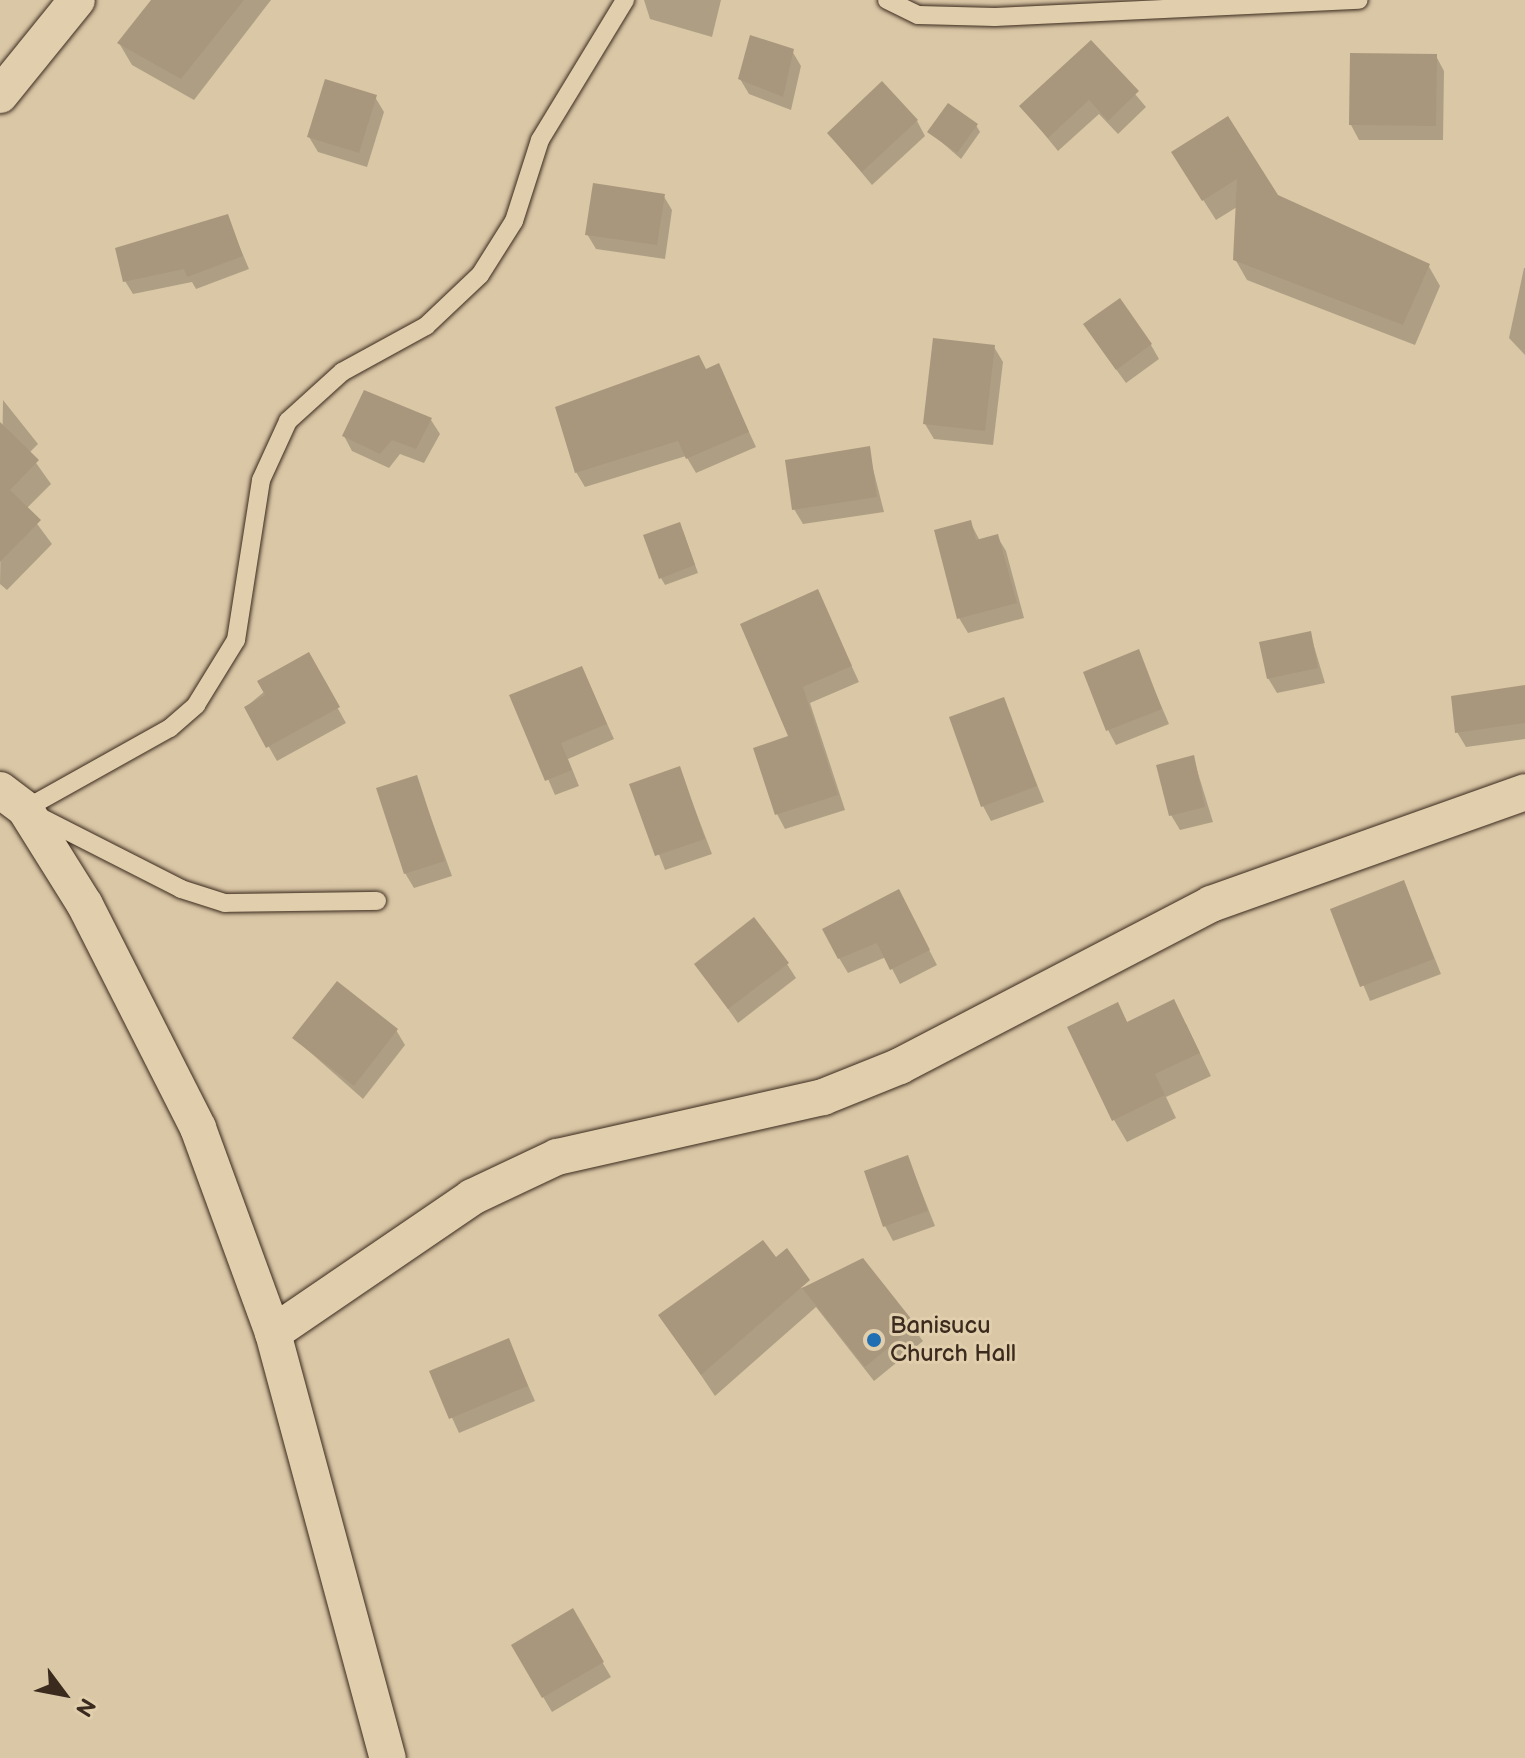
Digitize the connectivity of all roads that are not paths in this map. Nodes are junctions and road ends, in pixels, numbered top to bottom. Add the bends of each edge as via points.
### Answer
1 (77, 0) edge
2 (625, 0) edge
3 (887, 0) edge
4 (1359, 0) edge
5 (0, 95) edge
6 (1525, 792) edge
7 (12, 800) edge
8 (377, 901) dead end
9 (273, 1333) junction
10 (388, 1758) edge

1 - 5 street
2 - 7 lane via 540,140 514,221 480,275 426,326 342,372 288,421 261,480 236,640 196,705 170,728
3 - 4 lane via 918,15 995,17
6 - 9 street via 1211,904 900,1066 823,1097 557,1157 472,1197
7 - 8 lane via 181,889 225,903
7 - 9 street via 85,905 198,1128
9 - 10 street

